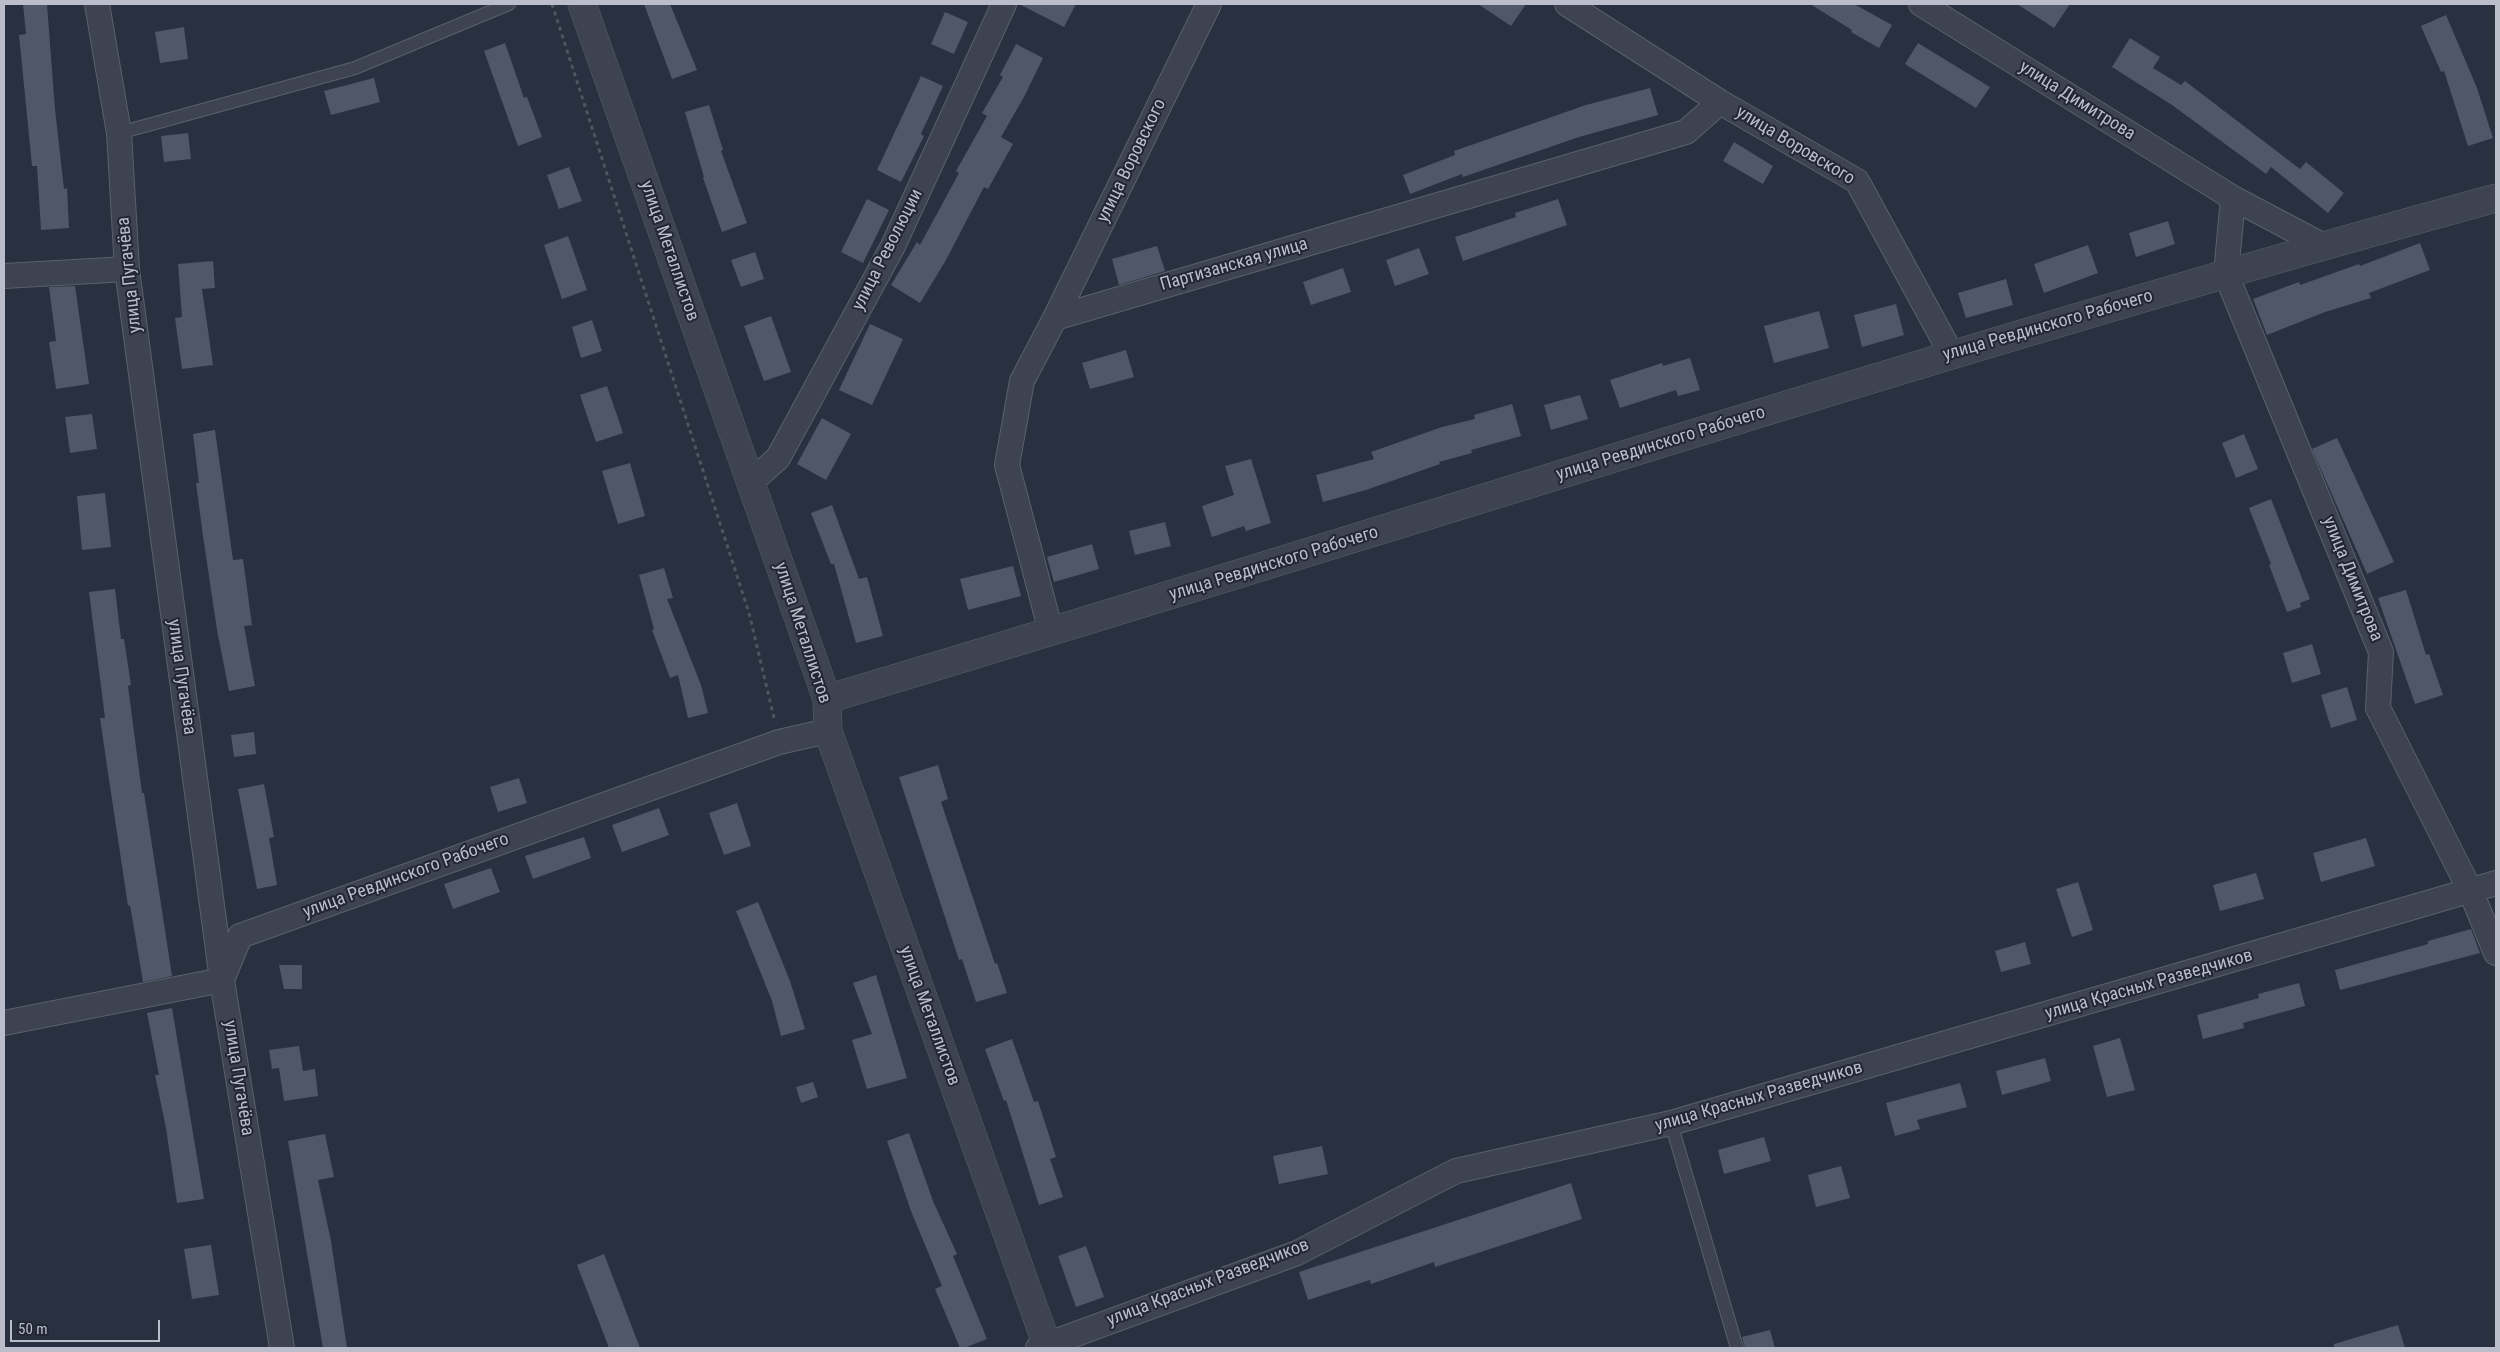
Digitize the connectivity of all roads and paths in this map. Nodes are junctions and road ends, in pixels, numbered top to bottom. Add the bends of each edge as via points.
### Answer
1 (97, 4) edge
2 (508, 4) edge
3 (552, 4) edge
4 (582, 4) edge
5 (1004, 4) edge
6 (1209, 4) edge
7 (1567, 4) edge
8 (1921, 4) edge
9 (1720, 102) junction
10 (119, 133) junction
11 (2233, 198) junction
12 (2496, 198) edge
13 (2322, 245) junction
14 (127, 269) junction
15 (2226, 274) junction
16 (4, 276) edge
17 (1055, 318) junction
18 (1952, 354) junction
19 (750, 483) junction
20 (1051, 632) junction
21 (827, 699) junction
22 (828, 731) junction
23 (779, 742) junction
24 (2496, 883) edge
25 (2471, 892) junction
26 (2496, 953) edge
27 (222, 980) junction
28 (4, 1023) edge
29 (1671, 1123) junction
30 (1044, 1347) edge
31 (282, 1348) edge
32 (1737, 1348) edge

1 - 10 street, улица Пугачёва
2 - 10 lane via 355,68
3 - 23 path via 749,613
4 - 19 street, улица Металлистов
5 - 19 street, улица Революции via 893,246 778,458
6 - 17 street, улица Воровского
7 - 9 street, улица Воровского
8 - 11 street, улица Димитрова
9 - 17 street, Партизанская улица via 1686,132
9 - 18 street, улица Воровского via 1857,181
10 - 14 street, улица Пугачёва
11 - 13 street, улица Димитрова
11 - 15 street, улица Димитрова
12 - 13 street, улица Ревдинского Рабочего
13 - 15 street, улица Ревдинского Рабочего
14 - 16 street
14 - 27 street, улица Пугачёва
15 - 18 street, улица Ревдинского Рабочего
15 - 25 street, улица Димитрова via 2381,652 2378,708
17 - 20 street via 1022,381 1007,465
18 - 20 street, улица Ревдинского Рабочего
19 - 21 street, улица Металлистов
20 - 21 street, улица Ревдинского Рабочего
21 - 22 street, улица Металлистов
22 - 23 street, улица Ревдинского Рабочего
22 - 30 street, улица Металлистов
23 - 27 street, улица Ревдинского Рабочего via 240,936
24 - 25 street, улица Красных Разведчиков
25 - 26 street, улица Димитрова
25 - 29 street, улица Красных Разведчиков
27 - 28 street
27 - 31 street, улица Пугачёва
29 - 30 street, улица Красных Разведчиков via 1456,1171 1297,1252
29 - 32 lane

